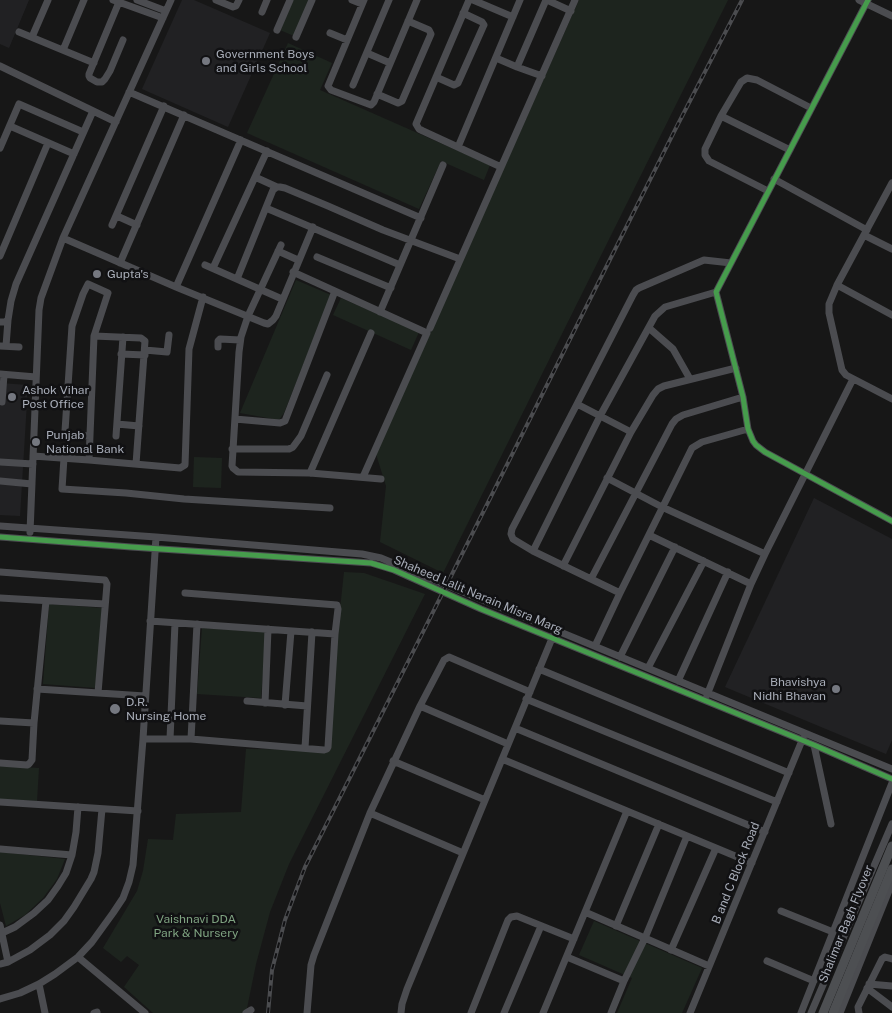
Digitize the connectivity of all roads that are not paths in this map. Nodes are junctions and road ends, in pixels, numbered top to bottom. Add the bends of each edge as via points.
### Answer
1 (48, 0) edge
2 (84, 0) edge
3 (137, 0) edge
4 (171, 0) edge
5 (216, 0) edge
6 (239, 0) edge
7 (266, 0) edge
8 (290, 0) edge
9 (312, 0) edge
10 (352, 0) edge
11 (389, 0) edge
12 (417, 0) edge
13 (471, 0) edge
14 (520, 0) edge
15 (546, 0) edge
16 (575, 0) edge
17 (859, 0) edge
18 (116, 1) edge
19 (363, 2) edge
20 (485, 2) edge
21 (867, 2) edge
22 (571, 10) junction
23 (166, 11) junction
24 (262, 12) dead end
25 (463, 13) junction
26 (892, 16) edge
27 (163, 18) junction
28 (513, 18) junction
29 (408, 21) junction
30 (276, 30) dead end
31 (19, 32) dead end
32 (330, 33) dead end
33 (32, 37) junction
34 (296, 38) dead end
35 (123, 40) dead end
36 (347, 40) junction
37 (63, 50) junction
38 (367, 53) junction
39 (496, 58) junction
40 (94, 63) junction
41 (390, 63) junction
42 (0, 66) edge
43 (517, 67) junction
44 (542, 76) junction
45 (436, 77) junction
46 (353, 86) dead end
47 (129, 92) junction
48 (377, 94) junction
49 (164, 106) junction
50 (811, 108) junction
51 (93, 111) junction
52 (184, 115) junction
53 (721, 116) junction
54 (116, 122) junction
55 (10, 126) junction
56 (83, 132) junction
57 (242, 140) junction
58 (48, 143) junction
59 (458, 147) junction
60 (0, 148) edge
61 (790, 150) junction
62 (267, 151) junction
63 (74, 154) junction
64 (444, 165) dead end
65 (501, 167) junction
66 (255, 177) junction
67 (774, 179) junction
68 (892, 184) edge
69 (277, 187) junction
70 (768, 191) junction
71 (266, 208) junction
72 (117, 216) junction
73 (421, 218) junction
74 (137, 224) junction
75 (112, 225) dead end
76 (313, 227) junction
77 (866, 232) junction
78 (63, 238) junction
79 (411, 241) junction
80 (892, 250) edge
81 (0, 256) edge
82 (317, 257) dead end
83 (460, 259) junction
84 (298, 260) junction
85 (120, 263) junction
86 (731, 263) junction
87 (205, 265) dead end
88 (400, 265) junction
89 (213, 268) junction
90 (293, 272) junction
91 (237, 279) junction
92 (837, 285) junction
93 (176, 287) junction
94 (391, 288) junction
95 (260, 290) junction
96 (335, 291) junction
97 (716, 292) junction
98 (203, 297) junction
99 (282, 299) junction
100 (380, 312) junction
101 (892, 315) edge
102 (248, 316) junction
103 (8, 320) junction
104 (0, 322) edge
105 (430, 328) dead end
106 (649, 328) junction
107 (371, 333) dead end
108 (169, 335) dead end
109 (94, 336) junction
110 (123, 337) junction
111 (240, 340) junction
112 (3, 346) edge
113 (19, 347) dead end
114 (218, 347) dead end
115 (145, 353) junction
116 (122, 354) junction
117 (736, 368) junction
118 (2, 374) edge
119 (327, 375) dead end
120 (36, 376) junction
121 (690, 379) junction
122 (853, 379) junction
123 (743, 397) junction
124 (892, 399) edge
125 (2, 402) dead end
126 (577, 404) junction
127 (600, 416) junction
128 (234, 419) junction
129 (117, 424) junction
130 (139, 426) junction
131 (748, 429) junction
132 (631, 432) junction
133 (90, 436) junction
134 (116, 436) dead end
135 (232, 449) junction
136 (64, 458) junction
137 (33, 460) junction
138 (89, 460) junction
139 (0, 462) edge
140 (136, 464) junction
141 (806, 473) junction
142 (310, 474) junction
143 (363, 477) junction
144 (606, 478) junction
145 (381, 479) dead end
146 (0, 481) edge
147 (32, 484) junction
148 (635, 493) junction
149 (662, 507) junction
150 (330, 508) dead end
151 (892, 520) edge
152 (0, 526) edge
153 (30, 528) junction
154 (649, 534) junction
155 (0, 536) edge
156 (156, 537) junction
157 (30, 539) junction
158 (675, 547) junction
159 (155, 548) junction
160 (533, 551) junction
161 (765, 554) junction
162 (704, 561) junction
163 (563, 566) junction
164 (0, 572) edge
165 (728, 572) junction
166 (591, 579) junction
167 (751, 584) junction
168 (184, 593) dead end
169 (620, 593) junction
170 (0, 598) edge
171 (46, 601) junction
172 (105, 604) junction
173 (150, 621) junction
174 (175, 623) junction
175 (197, 624) junction
176 (268, 629) junction
177 (555, 630) junction
178 (291, 631) junction
179 (312, 632) junction
180 (335, 634) junction
181 (552, 638) junction
182 (595, 646) junction
183 (620, 657) junction
184 (648, 668) junction
185 (539, 669) junction
186 (678, 681) junction
187 (37, 689) junction
188 (98, 693) junction
189 (708, 693) junction
190 (145, 696) junction
191 (528, 696) junction
192 (705, 700) junction
193 (247, 702) dead end
194 (265, 703) junction
195 (285, 705) junction
196 (307, 706) junction
197 (420, 706) junction
198 (0, 721) edge
199 (34, 723) junction
200 (515, 728) junction
201 (804, 737) junction
202 (143, 738) junction
203 (170, 739) junction
204 (191, 739) junction
205 (508, 744) junction
206 (814, 745) junction
207 (305, 748) junction
208 (502, 759) junction
209 (393, 761) junction
210 (0, 763) edge
211 (892, 769) edge
212 (789, 773) junction
213 (892, 779) edge
214 (892, 784) edge
215 (485, 800) junction
216 (0, 802) edge
217 (777, 802) junction
218 (78, 807) junction
219 (102, 809) junction
220 (138, 811) junction
221 (627, 811) junction
222 (370, 813) junction
223 (659, 824) junction
224 (831, 824) dead end
225 (892, 824) edge
226 (765, 832) junction
227 (687, 836) junction
228 (889, 846) edge
229 (716, 848) junction
230 (0, 849) edge
231 (463, 853) junction
232 (72, 855) junction
233 (752, 863) junction
234 (892, 869) edge
235 (892, 883) edge
236 (781, 911) dead end
237 (585, 912) junction
238 (0, 925) edge
239 (542, 926) junction
240 (616, 926) junction
241 (833, 932) junction
242 (2, 933) junction
243 (645, 938) junction
244 (574, 939) junction
245 (671, 950) junction
246 (78, 957) junction
247 (567, 957) junction
248 (892, 959) edge
249 (767, 961) dead end
250 (8, 962) junction
251 (0, 964) edge
252 (709, 966) junction
253 (624, 981) junction
254 (814, 981) junction
255 (39, 984) junction
256 (868, 986) junction
257 (892, 986) edge
258 (0, 999) edge
259 (806, 1001) junction
260 (815, 1004) junction
261 (892, 1007) edge
262 (44, 1013) edge
263 (143, 1013) edge
264 (307, 1013) edge
265 (401, 1013) edge
266 (472, 1013) edge
267 (504, 1013) edge
268 (543, 1013) edge
269 (611, 1013) edge
270 (690, 1013) edge
271 (801, 1013) edge
272 (811, 1013) edge
273 (823, 1013) edge
274 (833, 1013) edge
275 (840, 1013) edge
276 (859, 1013) edge

1 - 33 street
2 - 37 street
3 - 23 street
4 - 23 street
5 - 6 street via 233,7
7 - 24 street
8 - 30 street
9 - 34 street
10 - 19 street
11 - 38 street
12 - 29 street
13 - 20 street
13 - 25 street
14 - 28 street
15 - 22 street
15 - 43 street
16 - 22 street
17 - 21 street
18 - 27 street
18 - 40 street
19 - 36 street
20 - 28 street
21 - 26 street
21 - 50 street
22 - 44 street
23 - 27 street
25 - 45 street
25 - 45 street via 484,25 458,83 454,85
27 - 47 street
28 - 39 street
29 - 41 street
29 - 48 street via 431,34 401,102
31 - 33 street
32 - 36 street
33 - 37 street
35 - 40 street via 102,82 89,76
36 - 48 street via 329,88 369,105 373,104
37 - 40 street
38 - 41 street
38 - 46 street
39 - 43 street
39 - 59 street
41 - 48 street
42 - 51 street
43 - 44 street
44 - 65 street
45 - 59 street via 416,124 419,129
47 - 49 street
47 - 54 street
49 - 52 street
49 - 72 street
50 - 53 street via 747,78 741,82
50 - 61 street
51 - 54 street
51 - 56 street
52 - 57 street
52 - 74 street
53 - 61 street
53 - 70 street via 705,155 709,161
54 - 78 street
55 - 56 street via 19,104
55 - 58 street
55 - 60 street
56 - 63 street
57 - 62 street
57 - 93 street
58 - 63 street
58 - 81 street
59 - 65 street
61 - 67 street
62 - 66 street
62 - 73 street
63 - 103 street via 16,284
64 - 73 street
65 - 83 street
66 - 69 street
66 - 89 street
67 - 70 street
67 - 77 street
68 - 77 street
69 - 71 street
69 - 79 street
70 - 86 street
71 - 76 street
71 - 91 street
72 - 74 street
72 - 75 street
73 - 79 street
74 - 85 street
76 - 84 street
76 - 88 street
77 - 80 street
77 - 92 street
78 - 85 street
78 - 120 street via 41,298
79 - 83 street
79 - 88 street
82 - 94 street
83 - 105 street
84 - 90 street
84 - 95 street via 280,248
85 - 93 street
86 - 97 street
86 - 126 street via 704,260 639,288
87 - 89 street
88 - 94 street
89 - 91 street
90 - 96 street
90 - 99 street
91 - 95 street
92 - 101 street
92 - 122 street via 829,313 842,370
93 - 98 street
94 - 100 street
95 - 99 street
95 - 102 street
96 - 100 street
96 - 128 street via 286,419 280,423
97 - 106 street via 665,307
97 - 117 street
98 - 102 street
98 - 140 street via 189,349 185,465 180,468
99 - 102 street via 271,322 264,323
100 - 143 street via 427,333
102 - 111 street
103 - 104 street
103 - 112 street
106 - 121 street via 673,349
106 - 127 street
107 - 142 street
108 - 115 street via 167,352
109 - 110 street
109 - 133 street
109 - 133 street via 108,293 88,284 72,326 65,431 68,435
110 - 115 street via 144,339
110 - 116 street
111 - 114 street via 220,339
111 - 128 street
112 - 113 street
115 - 116 street
115 - 130 street
116 - 129 street
117 - 121 street
117 - 123 street
118 - 120 street
118 - 125 street
119 - 135 street via 301,436 293,447
120 - 137 street
121 - 132 street via 658,389
122 - 124 street
122 - 141 street
123 - 131 street
123 - 148 street via 676,419
126 - 127 street
126 - 160 street via 512,529 513,539
127 - 132 street
127 - 160 street
128 - 135 street
129 - 130 street
129 - 134 street
130 - 140 street
131 - 141 street via 761,449
131 - 149 street via 692,448
132 - 144 street
133 - 138 street
135 - 142 street via 232,466 238,472
136 - 137 street
136 - 138 street
136 - 150 street via 62,489
137 - 139 street
137 - 147 street
138 - 140 street
141 - 151 street
141 - 161 street
142 - 143 street
143 - 145 street
144 - 148 street
144 - 163 street
146 - 147 street
147 - 153 street
148 - 149 street
148 - 166 street
149 - 154 street
149 - 161 street
152 - 153 street, Shaheed Lalit Narain Misra Marg
153 - 156 street, Shaheed Lalit Narain Misra Marg
153 - 157 street
154 - 158 street
154 - 169 street
155 - 157 street, Shaheed Lalit Narain Misra Marg
156 - 159 street
156 - 177 street, Shaheed Lalit Narain Misra Marg via 373,556
157 - 159 street, Shaheed Lalit Narain Misra Marg
158 - 162 street
158 - 183 street
159 - 173 street
159 - 181 street, Shaheed Lalit Narain Misra Marg via 371,563
160 - 163 street
161 - 167 street
162 - 165 street
162 - 184 street
163 - 166 street
164 - 172 street via 103,579 107,584
165 - 167 street
165 - 186 street
166 - 169 street
167 - 189 street
168 - 180 street via 335,604 338,609
169 - 182 street
170 - 171 street
171 - 172 street
171 - 187 street
172 - 188 street
173 - 174 street
173 - 190 street
174 - 175 street
174 - 203 street
175 - 176 street
175 - 204 street
176 - 178 street
176 - 194 street
177 - 181 street
177 - 182 street, Shaheed Lalit Narain Misra Marg
178 - 179 street
178 - 195 street
179 - 180 street
179 - 196 street
180 - 207 street via 328,747 324,750
181 - 185 street
181 - 192 street, Shaheed Lalit Narain Misra Marg
182 - 183 street, Shaheed Lalit Narain Misra Marg
183 - 184 street, Shaheed Lalit Narain Misra Marg
184 - 186 street, Shaheed Lalit Narain Misra Marg
185 - 191 street
185 - 212 street
186 - 189 street, Shaheed Lalit Narain Misra Marg
187 - 188 street
187 - 199 street
188 - 190 street
189 - 192 street
189 - 201 street, Shaheed Lalit Narain Misra Marg
190 - 202 street
191 - 197 street via 450,657 444,660
191 - 200 street
191 - 217 street
192 - 201 street, Shaheed Lalit Narain Misra Marg
193 - 194 street
194 - 195 street
195 - 196 street
196 - 207 street
197 - 205 street
197 - 209 street
198 - 199 street
199 - 210 street via 29,764
200 - 205 street
200 - 226 street
201 - 206 street, Shaheed Lalit Narain Misra Marg
201 - 211 street, Shaheed Lalit Narain Misra Marg
201 - 212 street, B and C Block Road
202 - 203 street
202 - 220 street
203 - 204 street
204 - 207 street
205 - 208 street
206 - 213 street, Shaheed Lalit Narain Misra Marg
206 - 224 street
208 - 215 street
208 - 221 street
209 - 215 street
209 - 222 street
212 - 217 street, B and C Block Road
214 - 241 street
215 - 231 street
216 - 218 street
217 - 226 street, B and C Block Road
218 - 219 street
218 - 232 street
219 - 220 street
219 - 250 street via 94,872 74,907 50,935
220 - 246 street via 133,865 126,890 113,913
221 - 223 street
221 - 237 street
222 - 231 street
222 - 264 street via 314,955
223 - 227 street
223 - 240 street
225 - 228 street
226 - 233 street, B and C Block Road
227 - 229 street
227 - 243 street
228 - 260 street
228 - 273 main road, Shalimar Bagh Flyover, bridge
229 - 233 street
229 - 245 street
230 - 232 street
231 - 265 street via 407,989
232 - 242 street via 66,873 48,900 15,927
233 - 252 street, B and C Block Road
234 - 274 main road, Shalimar Bagh Flyover
235 - 275 street
236 - 241 street
237 - 240 street
237 - 244 street
238 - 242 street
239 - 244 street
239 - 266 street via 511,916
239 - 267 street
240 - 243 street
241 - 254 street
242 - 250 street
243 - 245 street
243 - 253 street
244 - 247 street
245 - 252 street
246 - 255 street
246 - 263 street
247 - 253 street
247 - 268 street
248 - 256 street via 883,958
249 - 254 street
250 - 251 street
252 - 270 street, B and C Block Road
253 - 269 street
254 - 259 street
255 - 258 street
255 - 262 street
256 - 257 street
256 - 261 street
256 - 276 street via 858,1007
259 - 260 street
259 - 271 street
260 - 272 street

